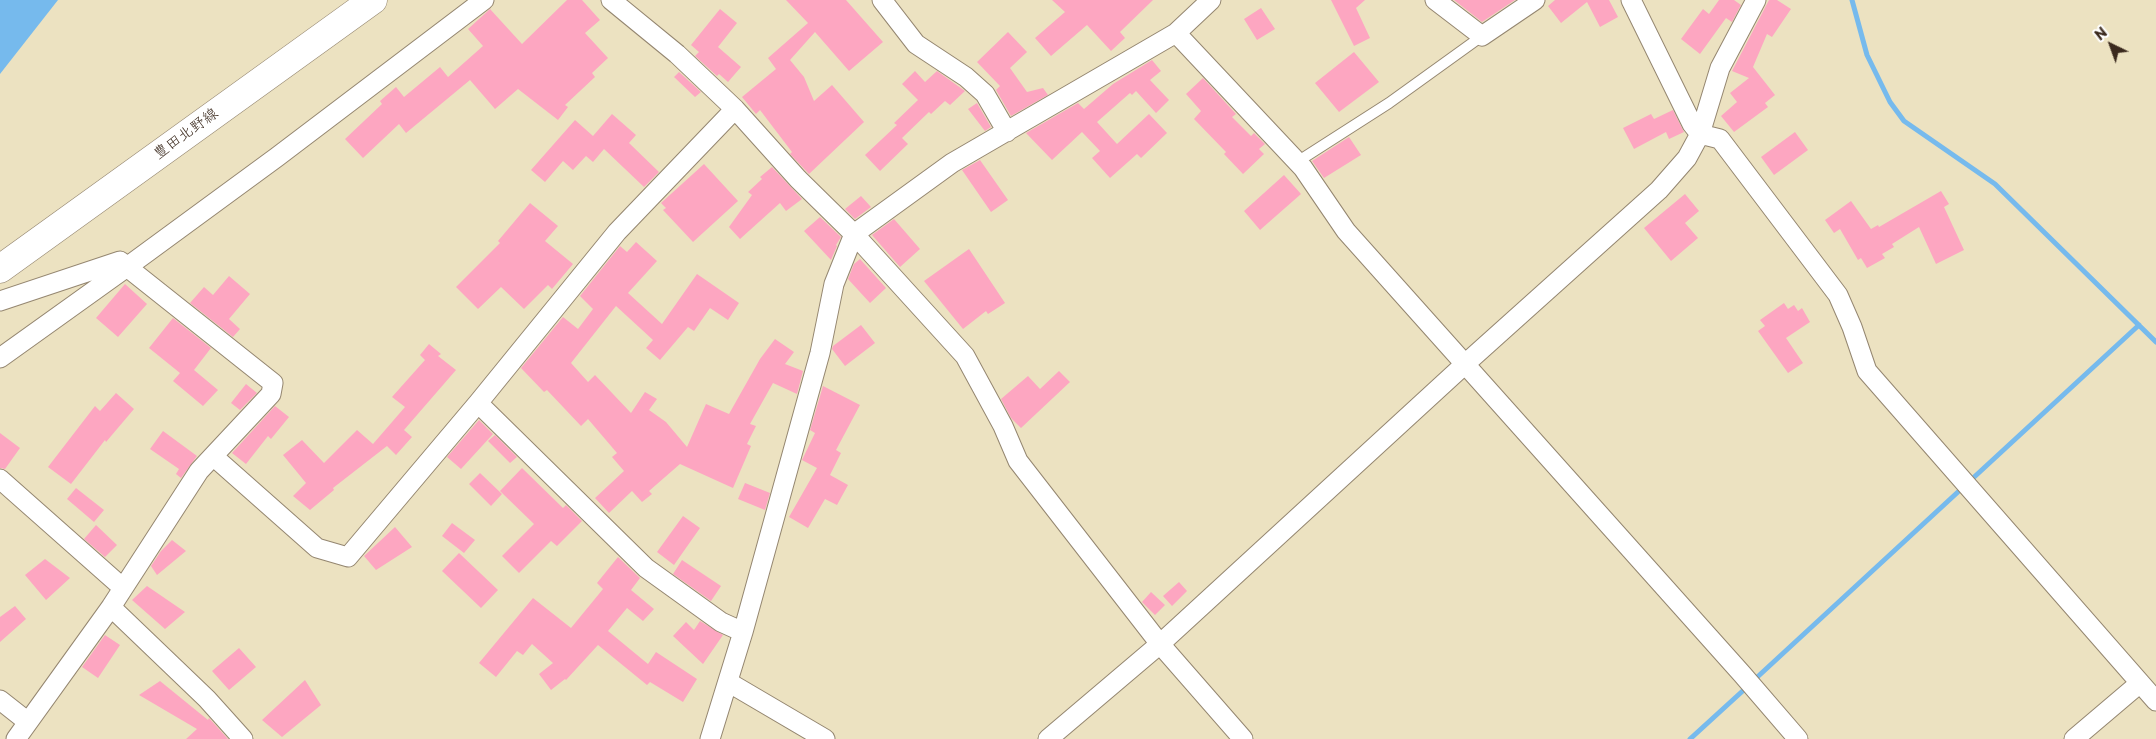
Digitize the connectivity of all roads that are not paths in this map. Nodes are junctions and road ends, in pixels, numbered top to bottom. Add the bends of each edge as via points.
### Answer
1 (373, 0) edge
2 (484, 0) edge
3 (611, 0) edge
4 (882, 0) edge
5 (1211, 0) edge
6 (1435, 0) edge
7 (1535, 0) edge
8 (1631, 0) edge
9 (1756, 0) edge
10 (1176, 33) junction
11 (1482, 36) junction
12 (735, 109) junction
13 (1007, 132) junction
14 (1700, 134) junction
15 (1298, 162) junction
16 (854, 234) junction
17 (127, 267) junction
18 (0, 270) edge
19 (0, 301) edge
20 (0, 358) edge
21 (1464, 365) junction
22 (478, 403) junction
23 (214, 456) junction
24 (0, 479) edge
25 (123, 588) junction
26 (111, 607) junction
27 (743, 632) junction
28 (1160, 644) junction
29 (728, 682) junction
30 (2140, 683) junction
31 (0, 700) edge
32 (2156, 701) edge
33 (28, 722) junction
34 (16, 739) edge
35 (243, 739) edge
36 (710, 739) edge
37 (825, 739) edge
38 (1048, 739) edge
39 (1243, 739) edge
40 (1798, 739) edge
41 (2074, 739) edge

1 - 18 main road, 豊田北野線
2 - 17 street via 277,158
3 - 12 street via 678,54
4 - 13 street via 916,44 966,77 985,94
5 - 10 street
6 - 11 street
7 - 11 street
8 - 14 street via 1692,124
9 - 14 street via 1720,68
10 - 13 street
10 - 15 street
11 - 15 lane via 1389,103
12 - 16 street via 798,180
12 - 22 street via 617,232
13 - 16 street via 952,163
14 - 21 street via 1687,158 1659,190
14 - 30 street via 1720,139 1838,295 1866,371
15 - 21 street via 1346,231
16 - 27 street via 834,284 820,353
16 - 28 street via 964,356 1003,426 1018,461
17 - 19 street via 120,261
17 - 20 street
17 - 23 street via 273,383 272,394
21 - 28 street
21 - 40 street
22 - 23 street via 348,557 317,548
22 - 27 street via 646,568 721,622
23 - 25 street via 199,471
24 - 25 street
25 - 26 street
26 - 33 street
26 - 35 street
27 - 29 street
28 - 38 street
28 - 39 street
29 - 36 street
29 - 37 street
30 - 32 street
30 - 41 street
31 - 33 street
33 - 34 street

